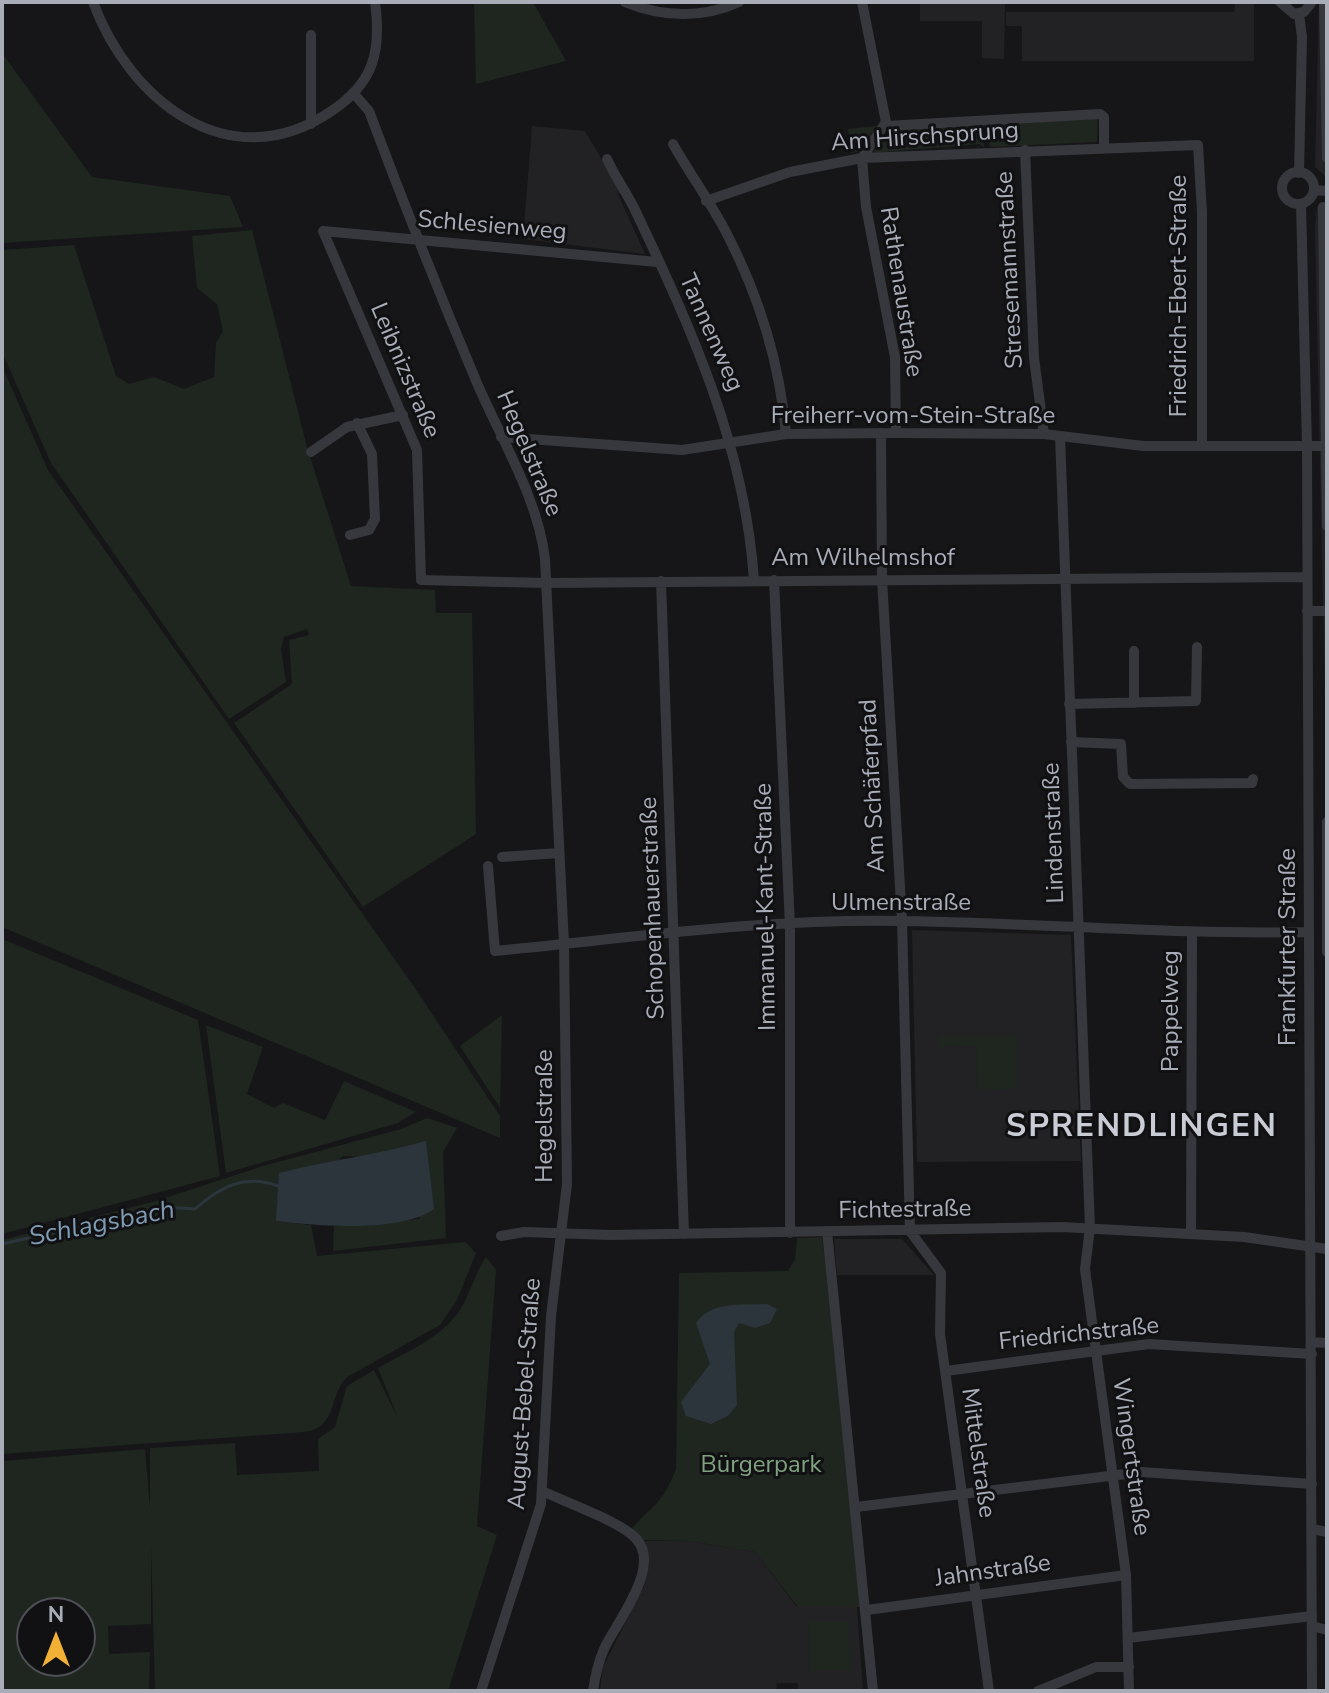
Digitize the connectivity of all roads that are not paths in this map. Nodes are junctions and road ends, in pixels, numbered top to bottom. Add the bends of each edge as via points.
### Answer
1 (93, 2) edge
2 (375, 2) edge
3 (625, 2) edge
4 (739, 2) edge
5 (862, 2) edge
6 (1280, 2) edge
7 (1312, 2) edge
8 (1324, 2) edge
9 (1299, 14) junction
10 (311, 35) dead end
11 (355, 95) junction
12 (311, 124) junction
13 (886, 126) junction
14 (673, 144) dead end
15 (1198, 145) joint
16 (1104, 146) junction
17 (1025, 150) junction
18 (862, 158) junction
19 (1327, 158) edge
20 (607, 159) dead end
21 (1299, 173) junction
22 (1314, 190) junction
23 (1327, 191) edge
24 (706, 201) junction
25 (1301, 204) junction
26 (1323, 207) dead end
27 (323, 231) joint
28 (418, 240) junction
29 (657, 262) junction
30 (403, 415) junction
31 (357, 423) junction
32 (881, 433) junction
33 (896, 433) junction
34 (786, 434) junction
35 (1044, 434) junction
36 (1060, 436) junction
37 (501, 437) junction
38 (729, 441) junction
39 (1202, 446) junction
40 (1307, 446) junction
41 (1326, 446) edge
42 (311, 452) dead end
43 (1327, 526) edge
44 (350, 535) dead end
45 (1306, 577) junction
46 (882, 579) junction
47 (1063, 579) junction
48 (421, 580) joint
49 (754, 580) junction
50 (774, 580) junction
51 (661, 581) junction
52 (546, 583) junction
53 (1307, 611) junction
54 (1327, 611) edge
55 (1197, 647) dead end
56 (1134, 651) dead end
57 (1134, 703) junction
58 (1069, 704) junction
59 (1071, 742) junction
60 (1253, 779) dead end
61 (1327, 822) edge
62 (559, 853) junction
63 (502, 857) dead end
64 (488, 866) dead end
65 (902, 921) junction
66 (790, 926) junction
67 (1078, 928) junction
68 (1309, 932) junction
69 (1192, 933) junction
70 (676, 934) junction
71 (564, 944) junction
72 (1327, 952) edge
73 (1090, 1228) junction
74 (827, 1231) junction
75 (910, 1231) junction
76 (790, 1233) junction
77 (684, 1234) junction
78 (1191, 1234) junction
79 (560, 1235) junction
80 (501, 1236) dead end
81 (1309, 1245) junction
82 (1327, 1249) edge
83 (1311, 1342) junction
84 (1327, 1343) edge
85 (1095, 1350) junction
86 (1312, 1354) junction
87 (946, 1371) junction
88 (1111, 1476) junction
89 (1312, 1484) junction
90 (542, 1491) junction
91 (963, 1493) junction
92 (856, 1507) junction
93 (1312, 1529) junction
94 (1327, 1532) edge
95 (1126, 1575) junction
96 (976, 1595) junction
97 (867, 1610) junction
98 (1312, 1621) junction
99 (1327, 1630) edge
100 (1128, 1638) junction
101 (1129, 1667) junction
102 (481, 1691) edge
103 (593, 1691) edge
104 (873, 1691) edge
105 (989, 1691) edge
106 (1038, 1691) edge
107 (1129, 1691) edge
108 (1312, 1691) edge

1 - 12 street via 129,70 186,119 231,136 260,138
2 - 11 street via 373,62
3 - 4 street via 688,14
5 - 13 street
6 - 9 street
7 - 9 street
8 - 19 street
9 - 21 street
10 - 12 street
11 - 12 street
11 - 28 street, Hegelstraße via 369,111
13 - 16 street, Am Hirschsprung via 1100,114
13 - 18 street
14 - 24 street
15 - 16 street, Am Hirschsprung
15 - 39 street, Friedrich-Ebert-Straße
16 - 17 street, Am Hirschsprung
17 - 18 street, Am Hirschsprung
17 - 35 street, Stresemannstraße via 1034,358
18 - 24 street, Am Hirschsprung via 790,172
18 - 33 street, Rathenaustraße via 866,207 896,362
20 - 29 street, Tannenweg
21 - 22 street via 1311,179
21 - 25 street via 1289,176 1282,189 1291,202
22 - 23 street
22 - 25 street
24 - 34 street via 733,246 773,351
25 - 40 street, Frankfurter Straße
26 - 41 street
27 - 28 street, Schlesienweg
27 - 30 street, Leibnizstraße
28 - 29 street, Schlesienweg
28 - 37 street, Hegelstraße
29 - 38 street, Tannenweg via 717,393
30 - 31 street
30 - 48 street, Leibnizstraße via 419,456
31 - 42 street
31 - 44 street via 372,448 375,519 369,530
32 - 33 street, Freiherr-vom-Stein-Straße
32 - 34 street, Freiherr-vom-Stein-Straße
32 - 46 street, Am Schäferpfad
33 - 35 street, Freiherr-vom-Stein-Straße
34 - 38 street, Freiherr-vom-Stein-Straße
35 - 36 street, Freiherr-vom-Stein-Straße
36 - 39 street, Freiherr-vom-Stein-Straße via 1125,445
36 - 47 street, Lindenstraße
37 - 38 street, Freiherr-vom-Stein-Straße via 682,450
37 - 52 street, Hegelstraße via 542,539
38 - 49 street, Tannenweg
39 - 40 street, Freiherr-vom-Stein-Straße
40 - 41 street, Freiherr-vom-Stein-Straße
40 - 45 street, Frankfurter Straße
41 - 43 street
45 - 47 street, Am Wilhelmshof
45 - 53 street, Frankfurter Straße
46 - 47 street, Am Wilhelmshof
46 - 50 street, Am Wilhelmshof
46 - 65 street, Am Schäferpfad
47 - 58 street, Lindenstraße
48 - 52 street, Am Wilhelmshof
49 - 50 street, Am Wilhelmshof
49 - 51 street, Am Wilhelmshof
50 - 66 street, Immanuel-Kant-Straße
51 - 52 street, Am Wilhelmshof
51 - 70 street, Schopenhauerstraße
52 - 62 street, Hegelstraße
53 - 54 street
53 - 68 street, Frankfurter Straße
55 - 57 street via 1196,701
56 - 57 street
57 - 58 street
58 - 59 street, Lindenstraße
59 - 60 street via 1121,744 1123,777 1130,784
59 - 67 street, Lindenstraße
61 - 72 street, Frankfurter Straße
62 - 63 street
62 - 71 street, Hegelstraße
64 - 71 street, Ulmenstraße via 495,951
65 - 66 street, Ulmenstraße
65 - 67 street, Ulmenstraße
65 - 75 street, Am Schäferpfad
66 - 70 street, Ulmenstraße
66 - 76 street, Immanuel-Kant-Straße
67 - 69 street, Ulmenstraße
67 - 73 street, Lindenstraße
68 - 69 street, Ulmenstraße
68 - 81 street, Frankfurter Straße
69 - 78 street, Pappelweg
70 - 71 street, Ulmenstraße
70 - 77 street, Schopenhauerstraße
71 - 79 street, Hegelstraße via 567,1184
73 - 75 street, Fichtestraße
73 - 78 street, Fichtestraße
73 - 85 street, Wingertstraße via 1086,1279
74 - 75 street, Fichtestraße
74 - 76 street, Fichtestraße
74 - 92 street
75 - 87 street, Mittelstraße via 941,1273
76 - 77 street, Fichtestraße
77 - 79 street, Fichtestraße
78 - 81 street, Fichtestraße
79 - 80 street, Fichtestraße
79 - 90 street, August-Bebel-Straße
81 - 82 street, Fichtestraße
81 - 83 street, Frankfurter Straße
83 - 84 street
83 - 86 street, Frankfurter Straße
85 - 86 street, Friedrichstraße via 1157,1344
85 - 87 street, Friedrichstraße
85 - 88 street, Wingertstraße
86 - 89 street, Frankfurter Straße
87 - 91 street, Mittelstraße
88 - 89 street via 1149,1472
88 - 91 street
88 - 95 street, Wingertstraße
89 - 93 street, Frankfurter Straße
90 - 102 street, August-Bebel-Straße via 529,1548
90 - 103 street via 631,1534 643,1553 636,1590 605,1648
91 - 92 street
91 - 96 street, Mittelstraße
92 - 97 street
93 - 94 street
93 - 98 street, Frankfurter Straße
95 - 96 street, Jahnstraße
95 - 100 street, Wingertstraße
96 - 97 street, Jahnstraße
96 - 105 street, Mittelstraße
97 - 104 street
98 - 99 street
98 - 100 street
98 - 108 street, Frankfurter Straße
100 - 101 street, Wingertstraße
101 - 106 street via 1096,1667
101 - 107 street, Wingertstraße

